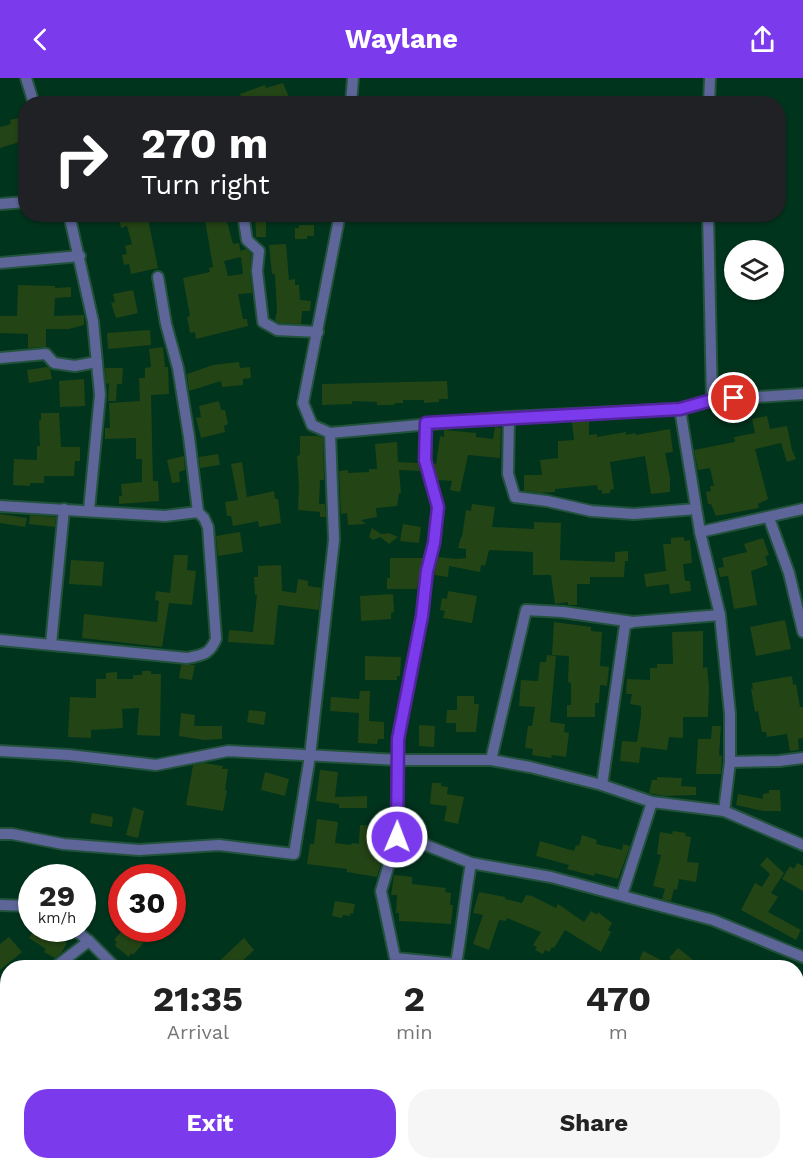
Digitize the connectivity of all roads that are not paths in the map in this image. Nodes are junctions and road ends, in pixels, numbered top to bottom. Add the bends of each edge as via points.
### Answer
1 (26, 78) edge
2 (353, 78) edge
3 (710, 78) edge
4 (32, 96) edge
5 (352, 96) edge
6 (709, 96) edge
7 (18, 203) edge
8 (0, 204) edge
9 (71, 222) edge
10 (244, 222) edge
11 (339, 222) edge
12 (708, 222) edge
13 (80, 256) junction
14 (0, 262) edge
15 (158, 277) dead end
16 (318, 332) junction
17 (0, 358) edge
18 (97, 362) junction
19 (802, 396) edge
20 (712, 400) junction
21 (680, 409) junction
22 (509, 417) junction
23 (426, 423) junction
24 (330, 433) junction
25 (0, 506) edge
26 (64, 509) junction
27 (696, 509) junction
28 (803, 509) edge
29 (89, 510) junction
30 (198, 512) junction
31 (769, 518) junction
32 (700, 532) junction
33 (720, 615) junction
34 (633, 622) junction
35 (803, 632) edge
36 (0, 640) edge
37 (51, 644) junction
38 (0, 752) edge
39 (310, 756) junction
40 (803, 758) edge
41 (399, 760) junction
42 (491, 760) junction
43 (730, 762) junction
44 (602, 785) junction
45 (652, 802) junction
46 (723, 812) junction
47 (0, 834) edge
48 (397, 837) junction
49 (803, 845) edge
50 (471, 863) junction
51 (622, 895) junction
52 (0, 905) edge
53 (18, 906) edge
54 (88, 942) edge
55 (90, 942) edge
56 (803, 957) edge
57 (64, 960) edge
58 (108, 960) edge
59 (415, 960) edge
60 (457, 960) edge

1 - 4 street
2 - 5 street
3 - 6 street
7 - 8 street
9 - 13 street
10 - 16 street via 247,240 259,251 257,271 263,322 277,330
11 - 16 street
12 - 20 street
13 - 14 street
13 - 18 street
15 - 30 street via 178,368
16 - 24 street via 303,403 312,425
17 - 18 street via 46,354 54,363 75,366
18 - 29 street via 100,395
19 - 20 street
20 - 21 street
21 - 22 street
21 - 27 street
22 - 23 street
22 - 27 street via 508,474 515,497 591,511 634,514
23 - 24 street
23 - 41 street via 425,460 438,507 398,739
24 - 39 street via 334,540
25 - 26 street
26 - 29 street
26 - 37 street
27 - 32 street
28 - 31 street
29 - 30 street via 165,516
30 - 37 street via 208,527 216,629 212,649 187,658
31 - 32 street
31 - 35 street via 789,573
32 - 33 street
33 - 34 street
33 - 43 street via 730,714
34 - 42 street via 525,610
34 - 44 street via 625,625
36 - 37 street
38 - 39 street via 156,765 228,751
39 - 41 street
39 - 47 street via 294,854 219,845 139,850
40 - 43 street
41 - 42 street
41 - 48 street
42 - 44 street
43 - 46 street
44 - 45 street
45 - 46 street
45 - 51 street
46 - 49 street
48 - 50 street
48 - 59 street via 381,891 395,958
50 - 51 street
50 - 60 street
51 - 56 street via 713,920
52 - 53 street
54 - 57 street
55 - 58 street

